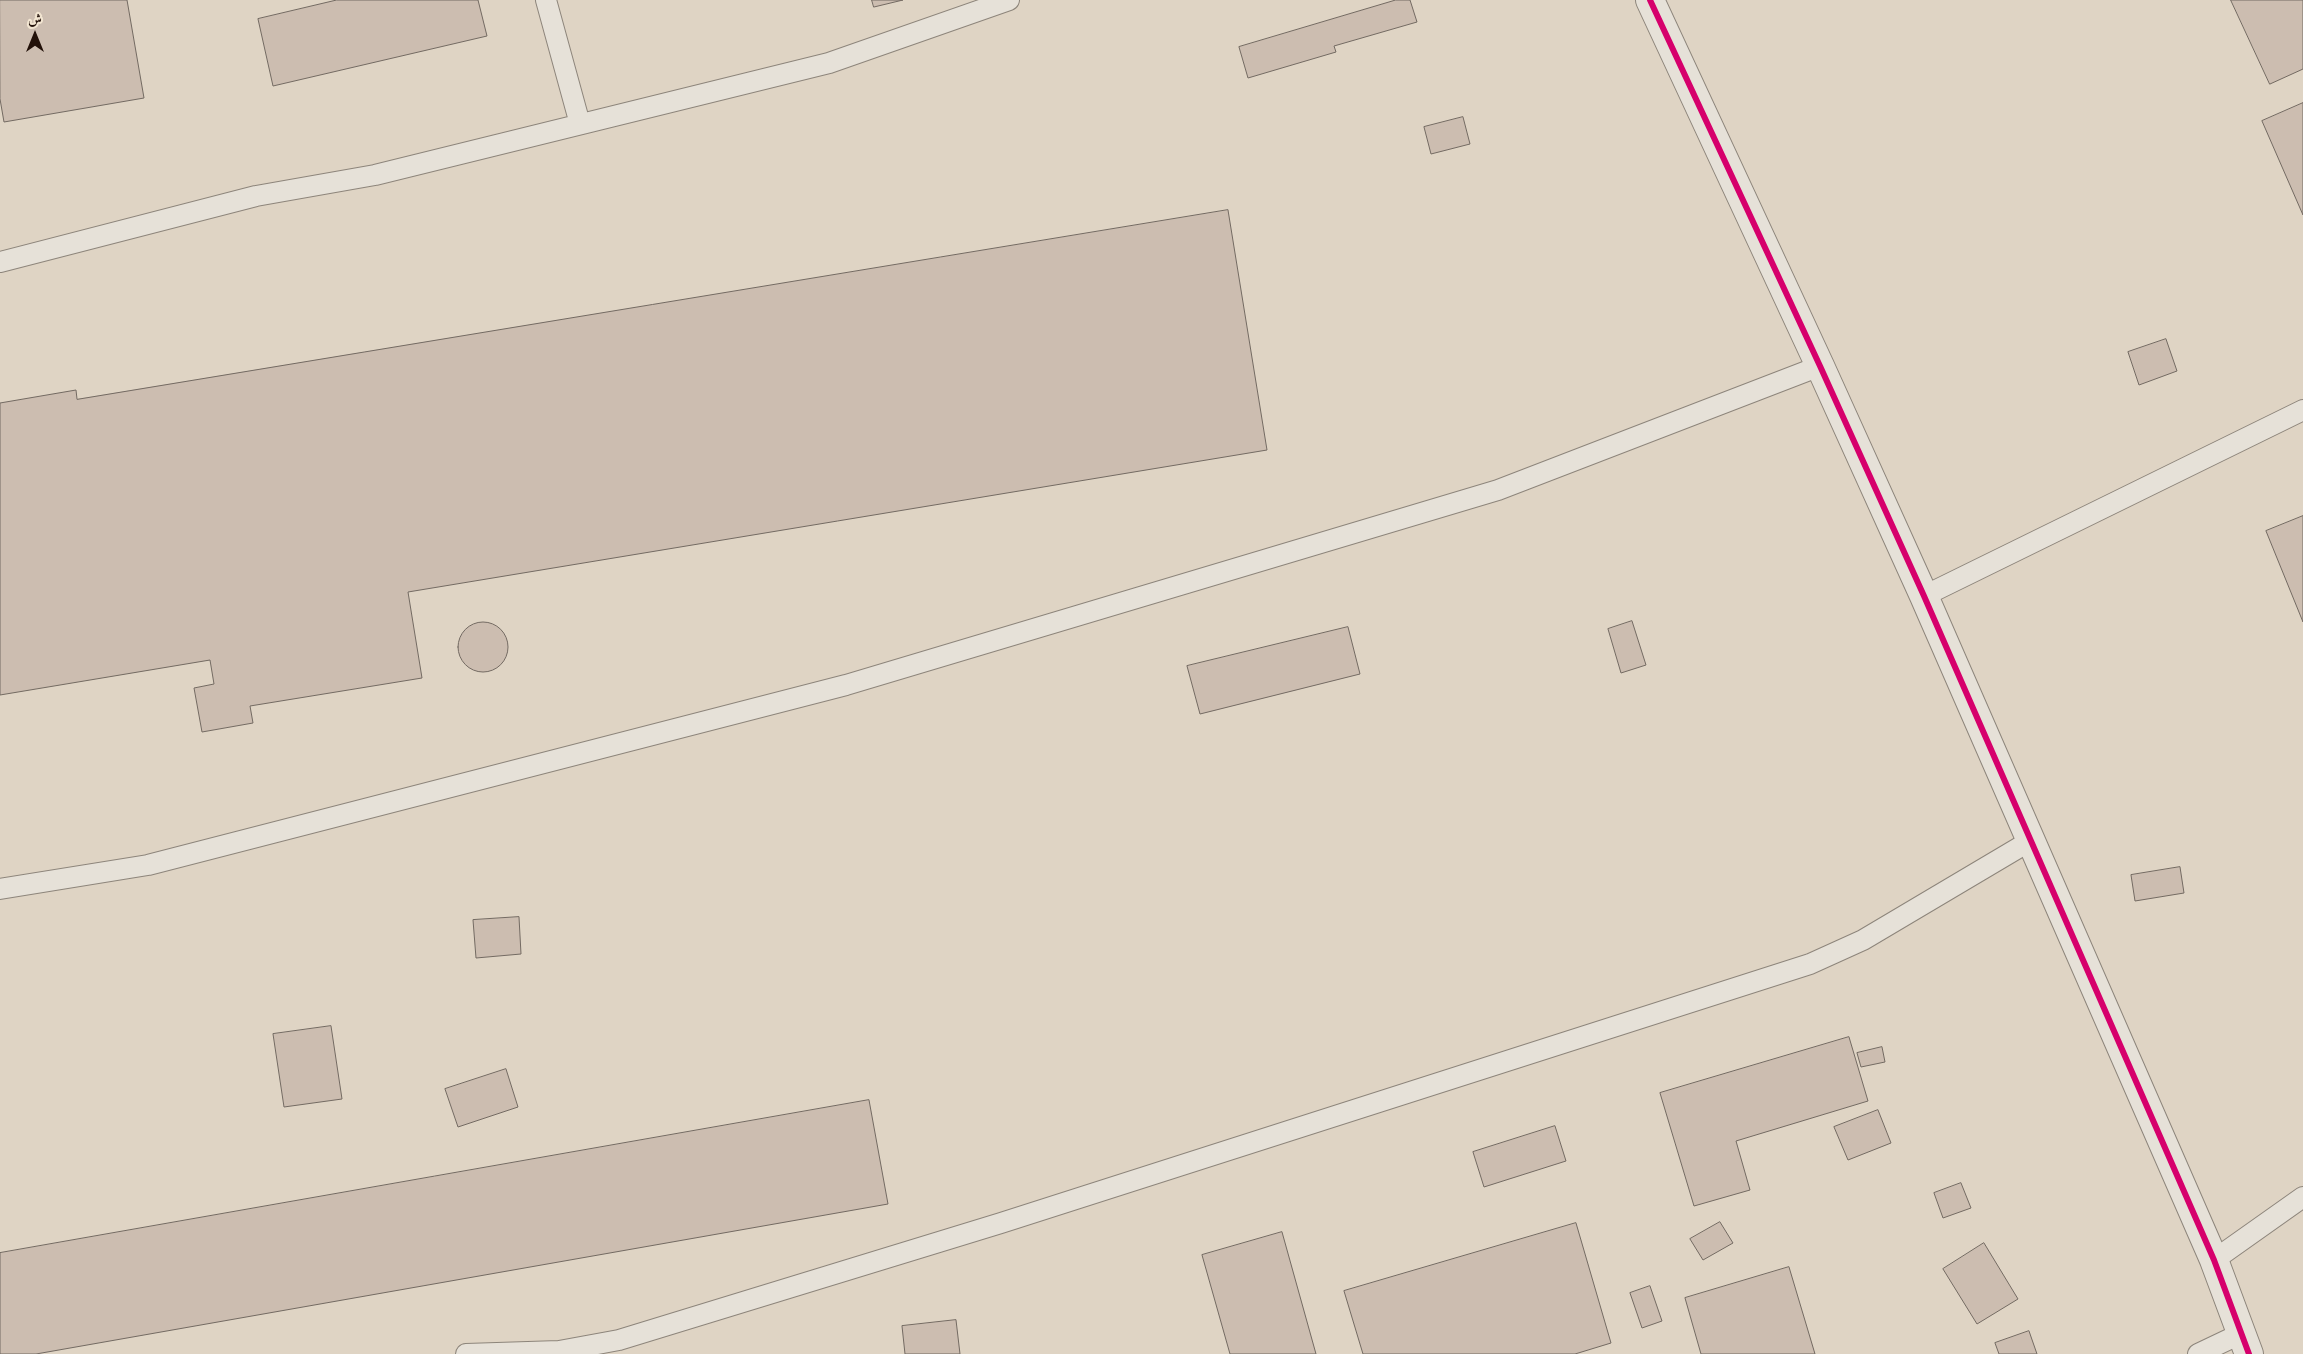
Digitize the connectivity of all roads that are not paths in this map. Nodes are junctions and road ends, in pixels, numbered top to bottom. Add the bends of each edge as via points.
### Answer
1 (546, 0) edge
2 (1009, 0) edge
3 (1654, 1) edge
4 (580, 124) junction
5 (0, 262) edge
6 (1820, 366) junction
7 (2303, 410) edge
8 (1924, 596) junction
9 (2030, 841) junction
10 (0, 889) edge
11 (2303, 1197) edge
12 (2214, 1260) junction
13 (2245, 1344) edge
14 (466, 1354) edge
15 (2198, 1354) edge

1 - 4 lane
2 - 4 lane via 829,63
3 - 6 street
4 - 5 lane via 375,175 256,196
6 - 8 street
6 - 10 lane via 1498,490 846,685 148,865
7 - 8 lane
8 - 9 street
9 - 12 street
9 - 14 lane via 1863,940 1810,964 1001,1223 618,1340 559,1351
11 - 12 lane
12 - 13 street
13 - 15 lane

